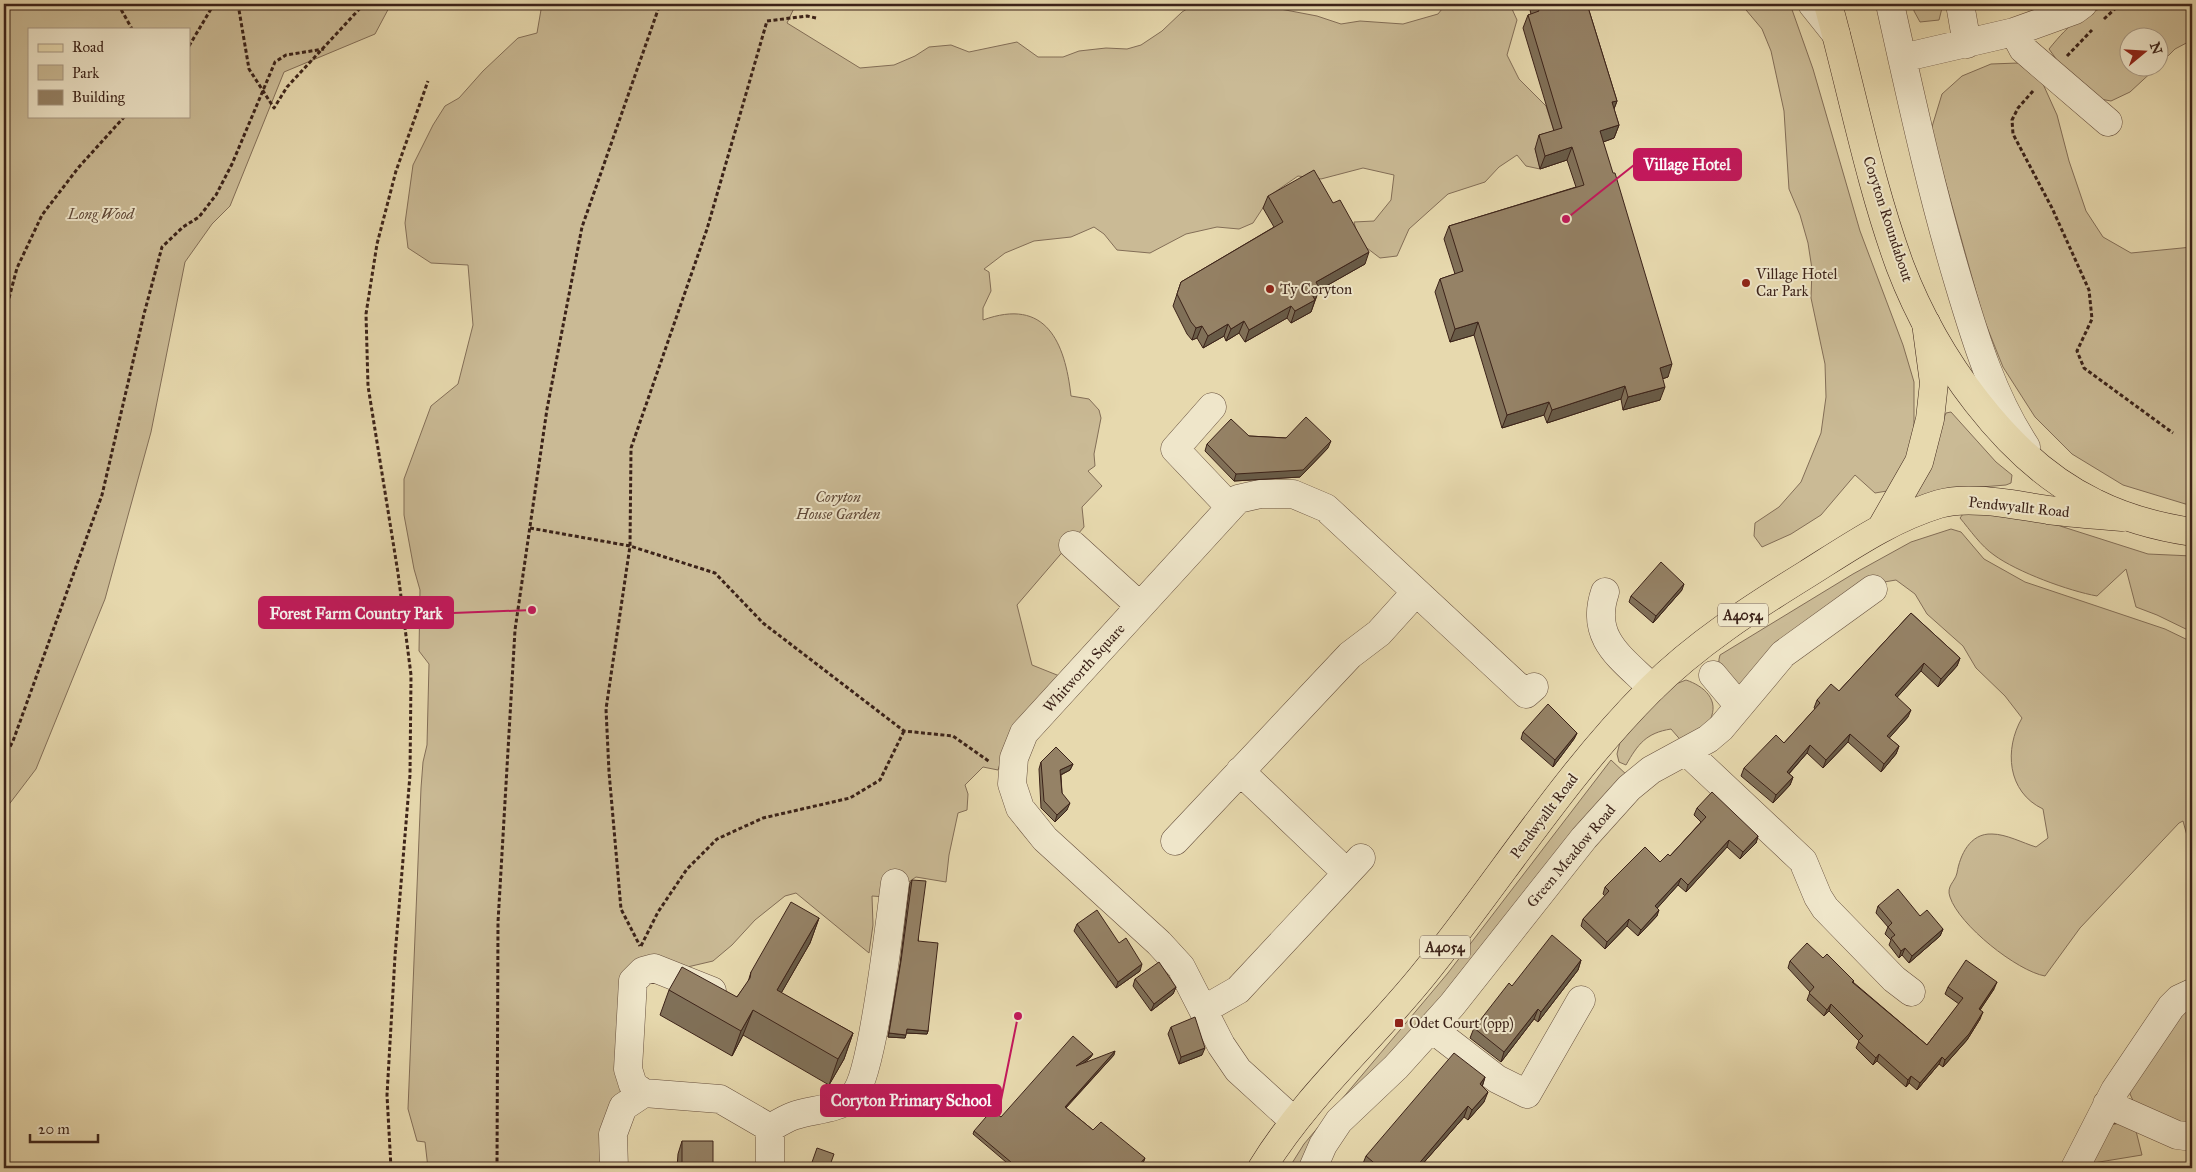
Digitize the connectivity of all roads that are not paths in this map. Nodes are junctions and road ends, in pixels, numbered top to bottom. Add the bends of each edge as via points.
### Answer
1 (1812, 4) edge
2 (1828, 4) edge
3 (1890, 4) edge
4 (1960, 4) edge
5 (2083, 4) edge
6 (2014, 32) junction
7 (1836, 34) junction
8 (1967, 44) junction
9 (1902, 58) junction
10 (2108, 122) dead end
11 (1925, 317) junction
12 (1212, 407) dead end
13 (2038, 465) junction
14 (1230, 507) junction
15 (2128, 518) junction
16 (1883, 525) junction
17 (2192, 532) edge
18 (1073, 545) dead end
19 (1874, 589) dead end
20 (1416, 592) junction
21 (1605, 592) dead end
22 (1140, 606) junction
23 (1713, 675) dead end
24 (1534, 686) dead end
25 (1652, 688) junction
26 (1739, 706) junction
27 (1688, 752) junction
28 (1240, 771) junction
29 (1175, 841) dead end
30 (895, 883) dead end
31 (1911, 992) dead end
32 (2192, 993) edge
33 (727, 997) edge
34 (1581, 1000) dead end
35 (1203, 1010) junction
36 (1431, 1028) junction
37 (644, 1093) junction
38 (2107, 1104) junction
39 (1294, 1122) junction
40 (770, 1128) junction
41 (2192, 1137) edge
42 (1315, 1167) edge
43 (614, 1168) edge
44 (770, 1168) edge
45 (1262, 1168) edge
46 (2075, 1168) edge

1 - 7 street
2 - 7 main road, Coryton Roundabout
3 - 9 street
4 - 8 street
5 - 6 street via 2075,10
6 - 8 street
6 - 10 street via 2023,49
7 - 11 main road, Coryton Roundabout via 1884,213 1901,267
8 - 9 street
9 - 13 street via 1938,213 1975,337 1992,386
11 - 13 main road, Coryton Roundabout via 1974,400
11 - 16 main road, Pendwyallt Road / A4054 via 1934,383 1930,419 1919,462
12 - 14 street via 1175,449
13 - 15 main road, Coryton Roundabout via 2094,503
14 - 20 street, Whitworth Square via 1238,499 1260,494 1293,494 1326,508
14 - 22 street, Whitworth Square
15 - 16 main road, Pendwyallt Road / A4054 via 1964,501 1941,503
15 - 17 main road, Coryton Roundabout
16 - 25 main road, Pendwyallt Road / A4054 via 1731,623
18 - 22 street
19 - 26 street, Green Meadow Road via 1783,654
20 - 24 street, Whitworth Square via 1526,694
20 - 28 street via 1378,633 1350,655
21 - 25 street via 1600,606 1604,637
22 - 35 street, Whitworth Square via 1024,733 1014,758 1012,784 1020,808 1045,839 1181,967
23 - 26 street
25 - 39 main road, Pendwyallt Road / A4054 via 1577,771 1423,976 1325,1083
26 - 27 street, Green Meadow Road via 1715,734
27 - 31 street via 1803,861 1826,908 1894,979
27 - 36 street, Green Meadow Road via 1651,770 1629,788 1584,838
28 - 29 street
28 - 35 street via 1354,865 1238,990
30 - 40 street via 872,1044 856,1090 851,1098 793,1116
32 - 38 street via 2179,998 2171,1007
33 - 37 street via 654,968 642,959 633,981 628,1069 633,1086
34 - 36 street via 1527,1094 1497,1079
35 - 39 street, Whitworth Square via 1238,1070
36 - 42 street, Green Meadow Road via 1339,1121 1323,1145
37 - 40 street via 720,1099
37 - 43 street via 623,1107 613,1134
38 - 41 street via 2177,1135
38 - 46 street
39 - 45 main road, Pendwyallt Road / A4054
40 - 44 street

